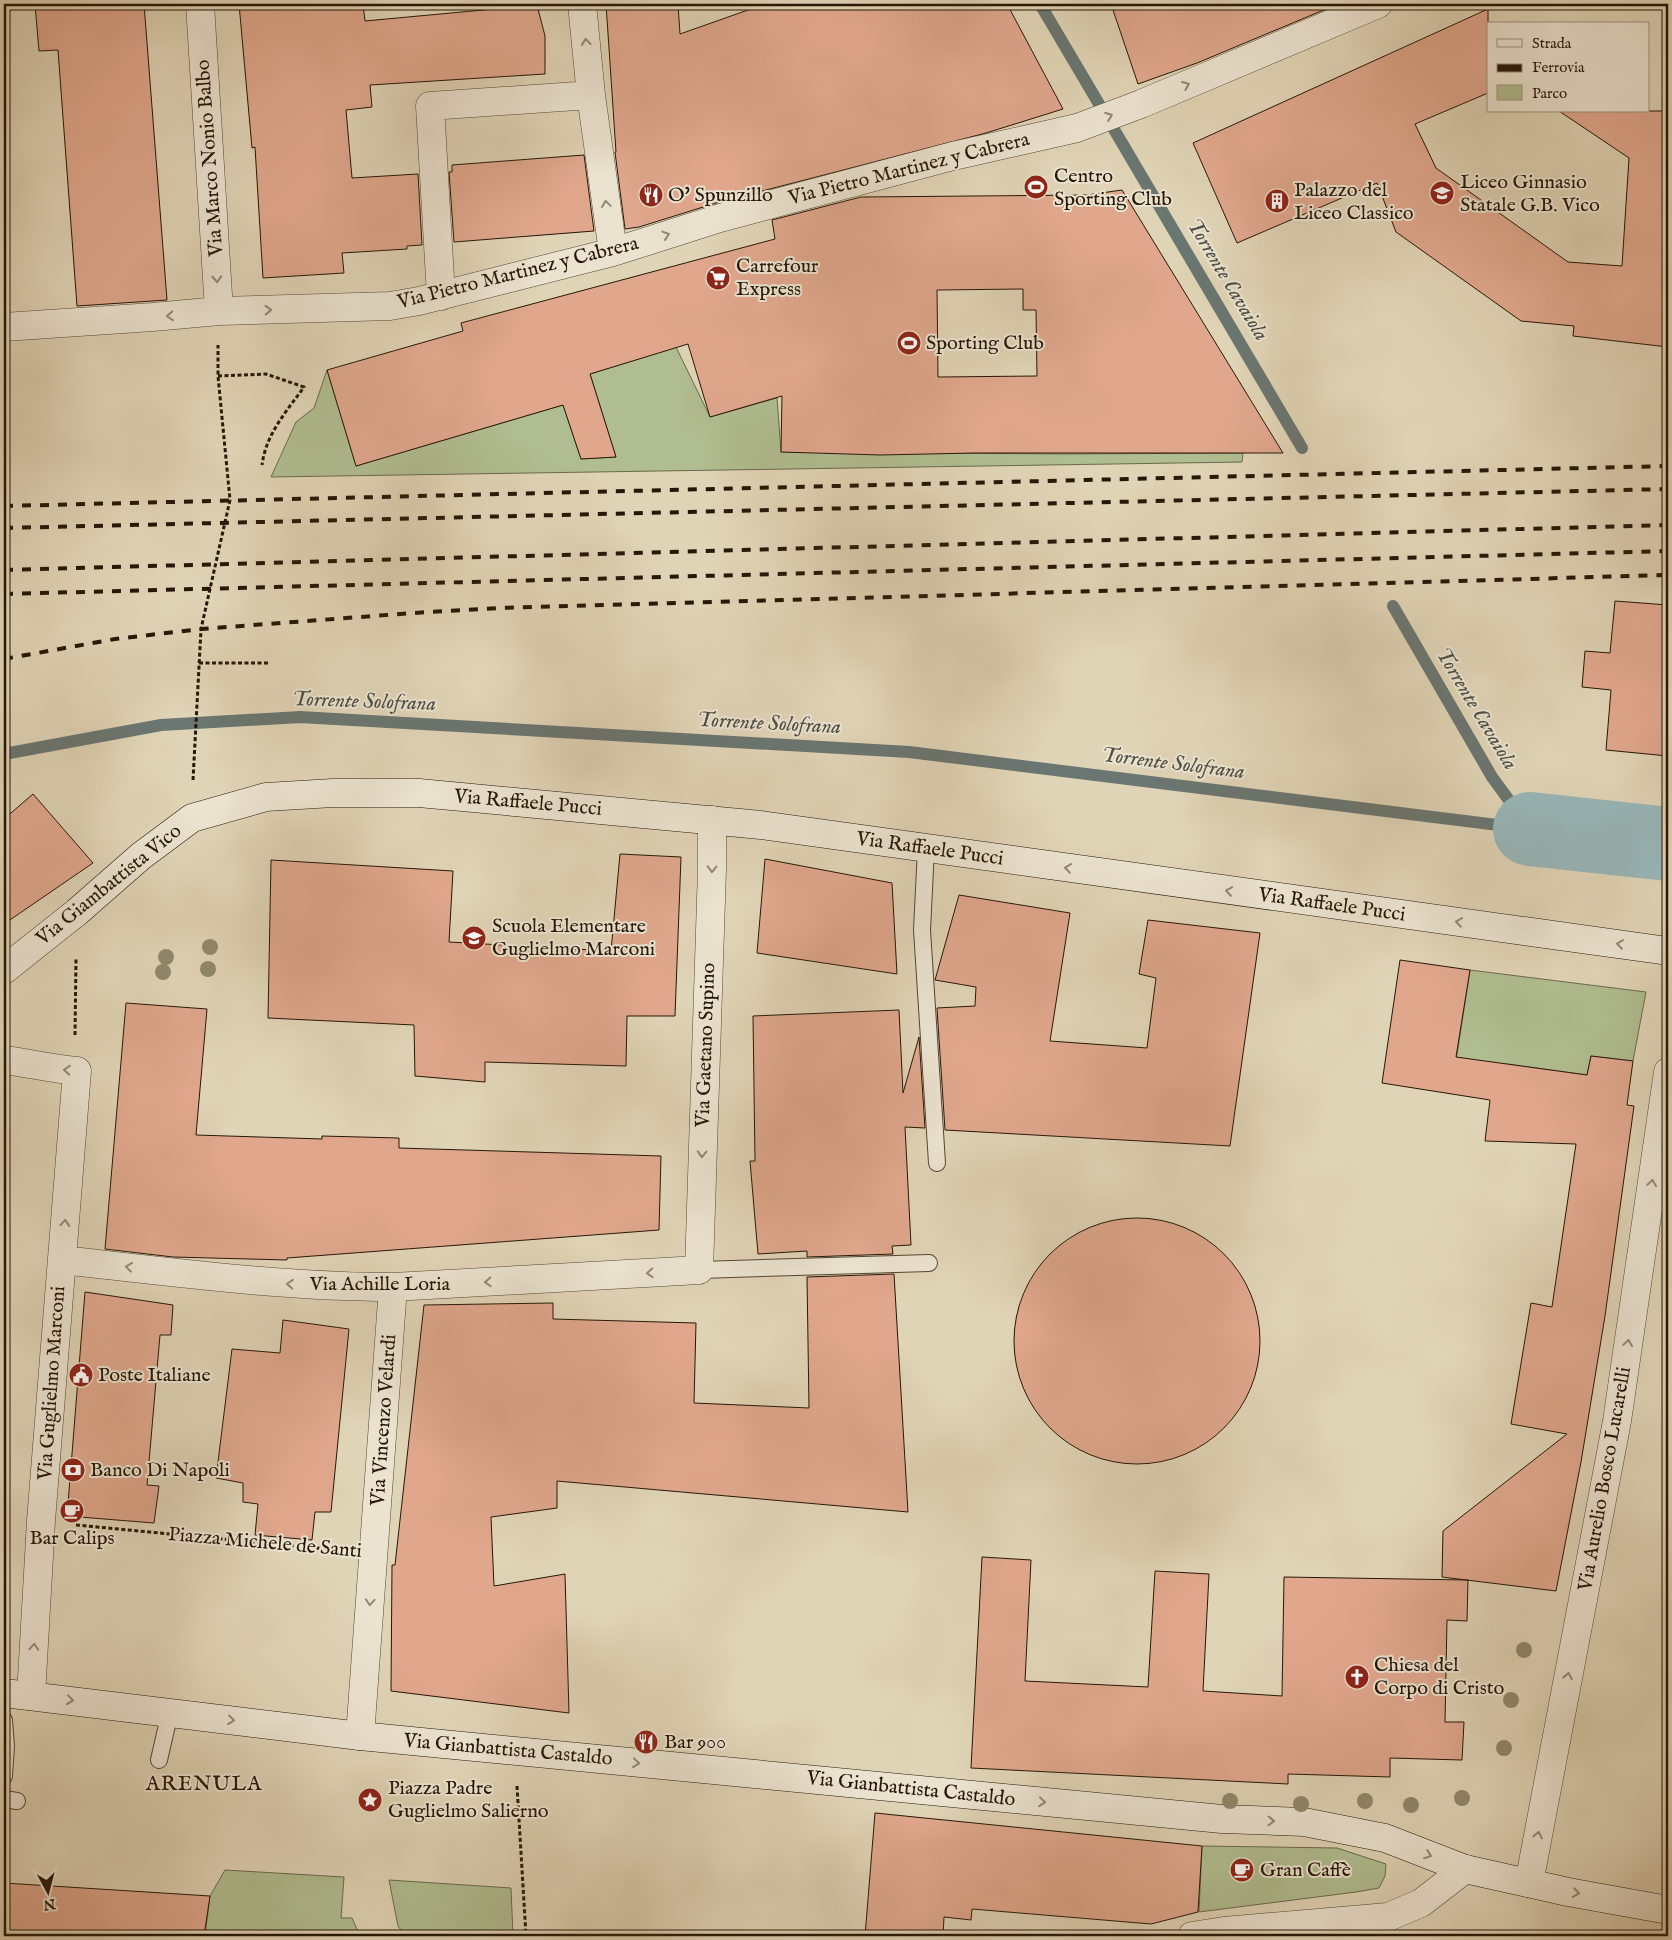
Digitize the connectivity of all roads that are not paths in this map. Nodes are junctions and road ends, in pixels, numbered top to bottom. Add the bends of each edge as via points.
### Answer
1 (200, 4) edge
2 (582, 4) edge
3 (1378, 4) edge
4 (590, 95) junction
5 (613, 252) junction
6 (441, 296) junction
7 (219, 311) junction
8 (4, 326) edge
9 (192, 818) joint
10 (712, 820) junction
11 (926, 848) junction
12 (1668, 951) edge
13 (4, 970) edge
14 (4, 1060) edge
15 (1668, 1072) edge
16 (937, 1163) dead end
17 (62, 1260) junction
18 (929, 1263) dead end
19 (698, 1270) junction
20 (393, 1287) junction
21 (374, 1553) joint
22 (4, 1693) edge
23 (31, 1696) junction
24 (170, 1712) junction
25 (4, 1720) edge
26 (360, 1736) junction
27 (158, 1760) dead end
28 (4, 1776) edge
29 (1465, 1869) junction
30 (1529, 1883) junction
31 (1668, 1910) edge
32 (1192, 1936) edge

1 -> 7 street, Via Marco Nonio Balbo
4 -> 2 street
5 -> 3 street, Via Pietro Martinez y Cabrera via 720,218 952,156 1077,128
5 -> 4 street
4 - 6 street via 430,106
5 - 6 street, Via Pietro Martinez y Cabrera
7 -> 6 street, Via Pietro Martinez y Cabrera via 390,306
7 -> 8 street, Via Pietro Martinez y Cabrera
9 - 10 street, Via Raffaele Pucci via 266,797 418,793
9 - 13 street, Via Giambattista Vico via 141,856
10 - 11 street, Via Raffaele Pucci
10 -> 19 street, Via Gaetano Supino
12 -> 11 street, Via Raffaele Pucci
11 - 16 lane via 922,930
17 -> 14 street, Via Guglielmo Marconi via 77,1071
30 -> 15 street, Via Aurelio Bosco Lucarelli via 1617,1421
20 -> 17 street, Via Achille Loria via 318,1286
23 -> 17 street, Via Guglielmo Marconi
18 - 19 lane
19 -> 20 street, Via Achille Loria
20 - 21 street, Via Vincenzo Velardi
21 -> 26 street, Piazza Michele de Santi
22 - 23 street, Via Gianbattista Castaldo
23 -> 24 street, Via Gianbattista Castaldo
24 -> 26 street, Via Gianbattista Castaldo
24 - 27 lane
25 - 28 lane
26 -> 29 street, Via Gianbattista Castaldo via 1222,1819 1304,1822 1385,1838
29 - 30 street, Via Gianbattista Castaldo
29 - 32 street via 1421,1903 1388,1917
30 -> 31 street, Via Gianbattista Castaldo

